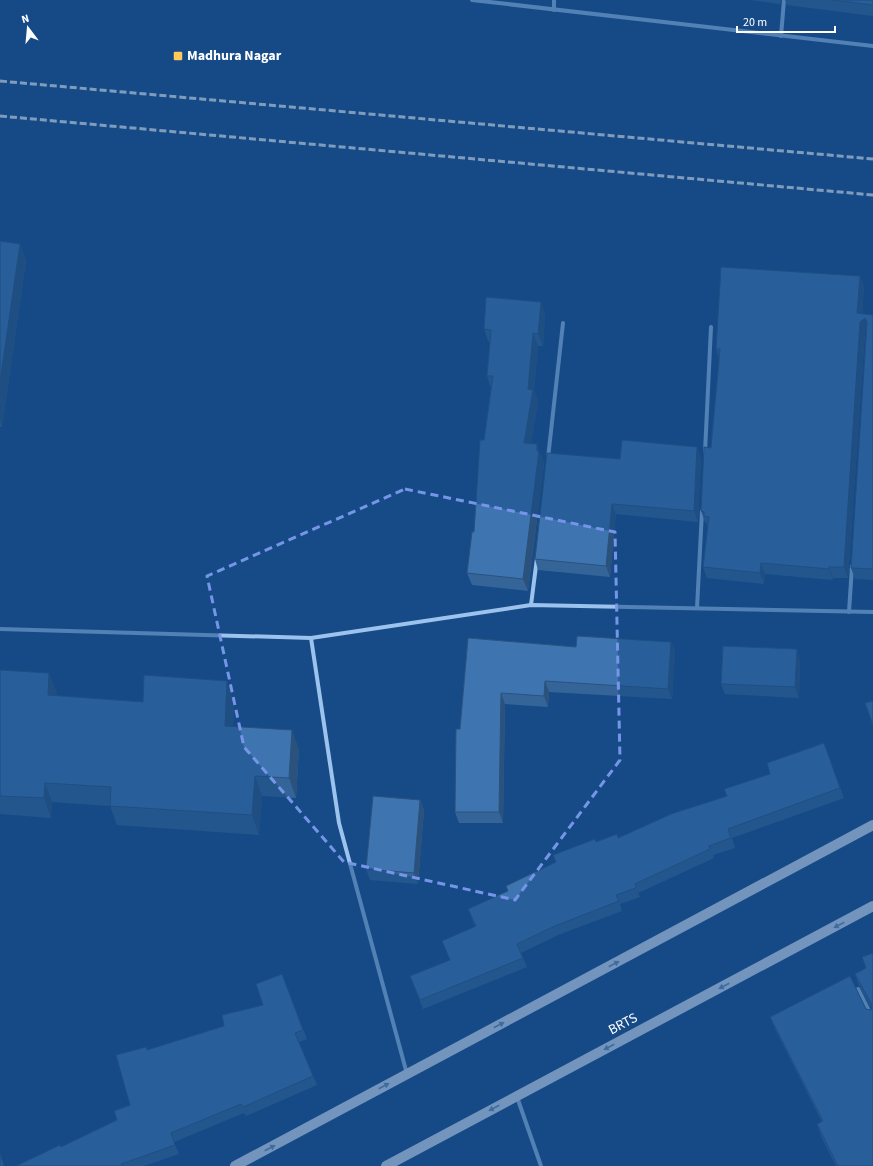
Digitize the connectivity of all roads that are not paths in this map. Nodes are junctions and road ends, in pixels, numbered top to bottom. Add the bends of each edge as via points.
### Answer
1 (472, 0) edge
2 (554, 0) edge
3 (784, 0) edge
4 (554, 10) junction
5 (781, 36) junction
6 (873, 46) edge
7 (564, 323) dead end
8 (711, 327) dead end
9 (705, 460) edge
10 (547, 464) edge
11 (702, 507) edge
12 (537, 550) edge
13 (852, 564) edge
14 (531, 605) junction
15 (697, 608) junction
16 (849, 612) junction
17 (873, 612) edge
18 (0, 629) edge
19 (311, 638) junction
20 (873, 825) edge
21 (873, 906) edge
22 (858, 989) edge
23 (873, 1019) edge
24 (407, 1074) junction
25 (516, 1096) junction
26 (235, 1166) edge
27 (386, 1166) edge
28 (541, 1166) edge

1 - 4 street
2 - 4 street
3 - 5 street
4 - 5 street
5 - 6 street
7 - 10 street
8 - 9 street
11 - 15 street
12 - 14 street
13 - 16 street
14 - 15 street
14 - 19 street
15 - 16 street
16 - 17 street
18 - 19 street
19 - 24 street via 339,823
24 -> 20 main road
21 -> 25 main road, BRTS
22 - 23 street
26 -> 24 main road
25 -> 27 main road, BRTS
25 - 28 street

